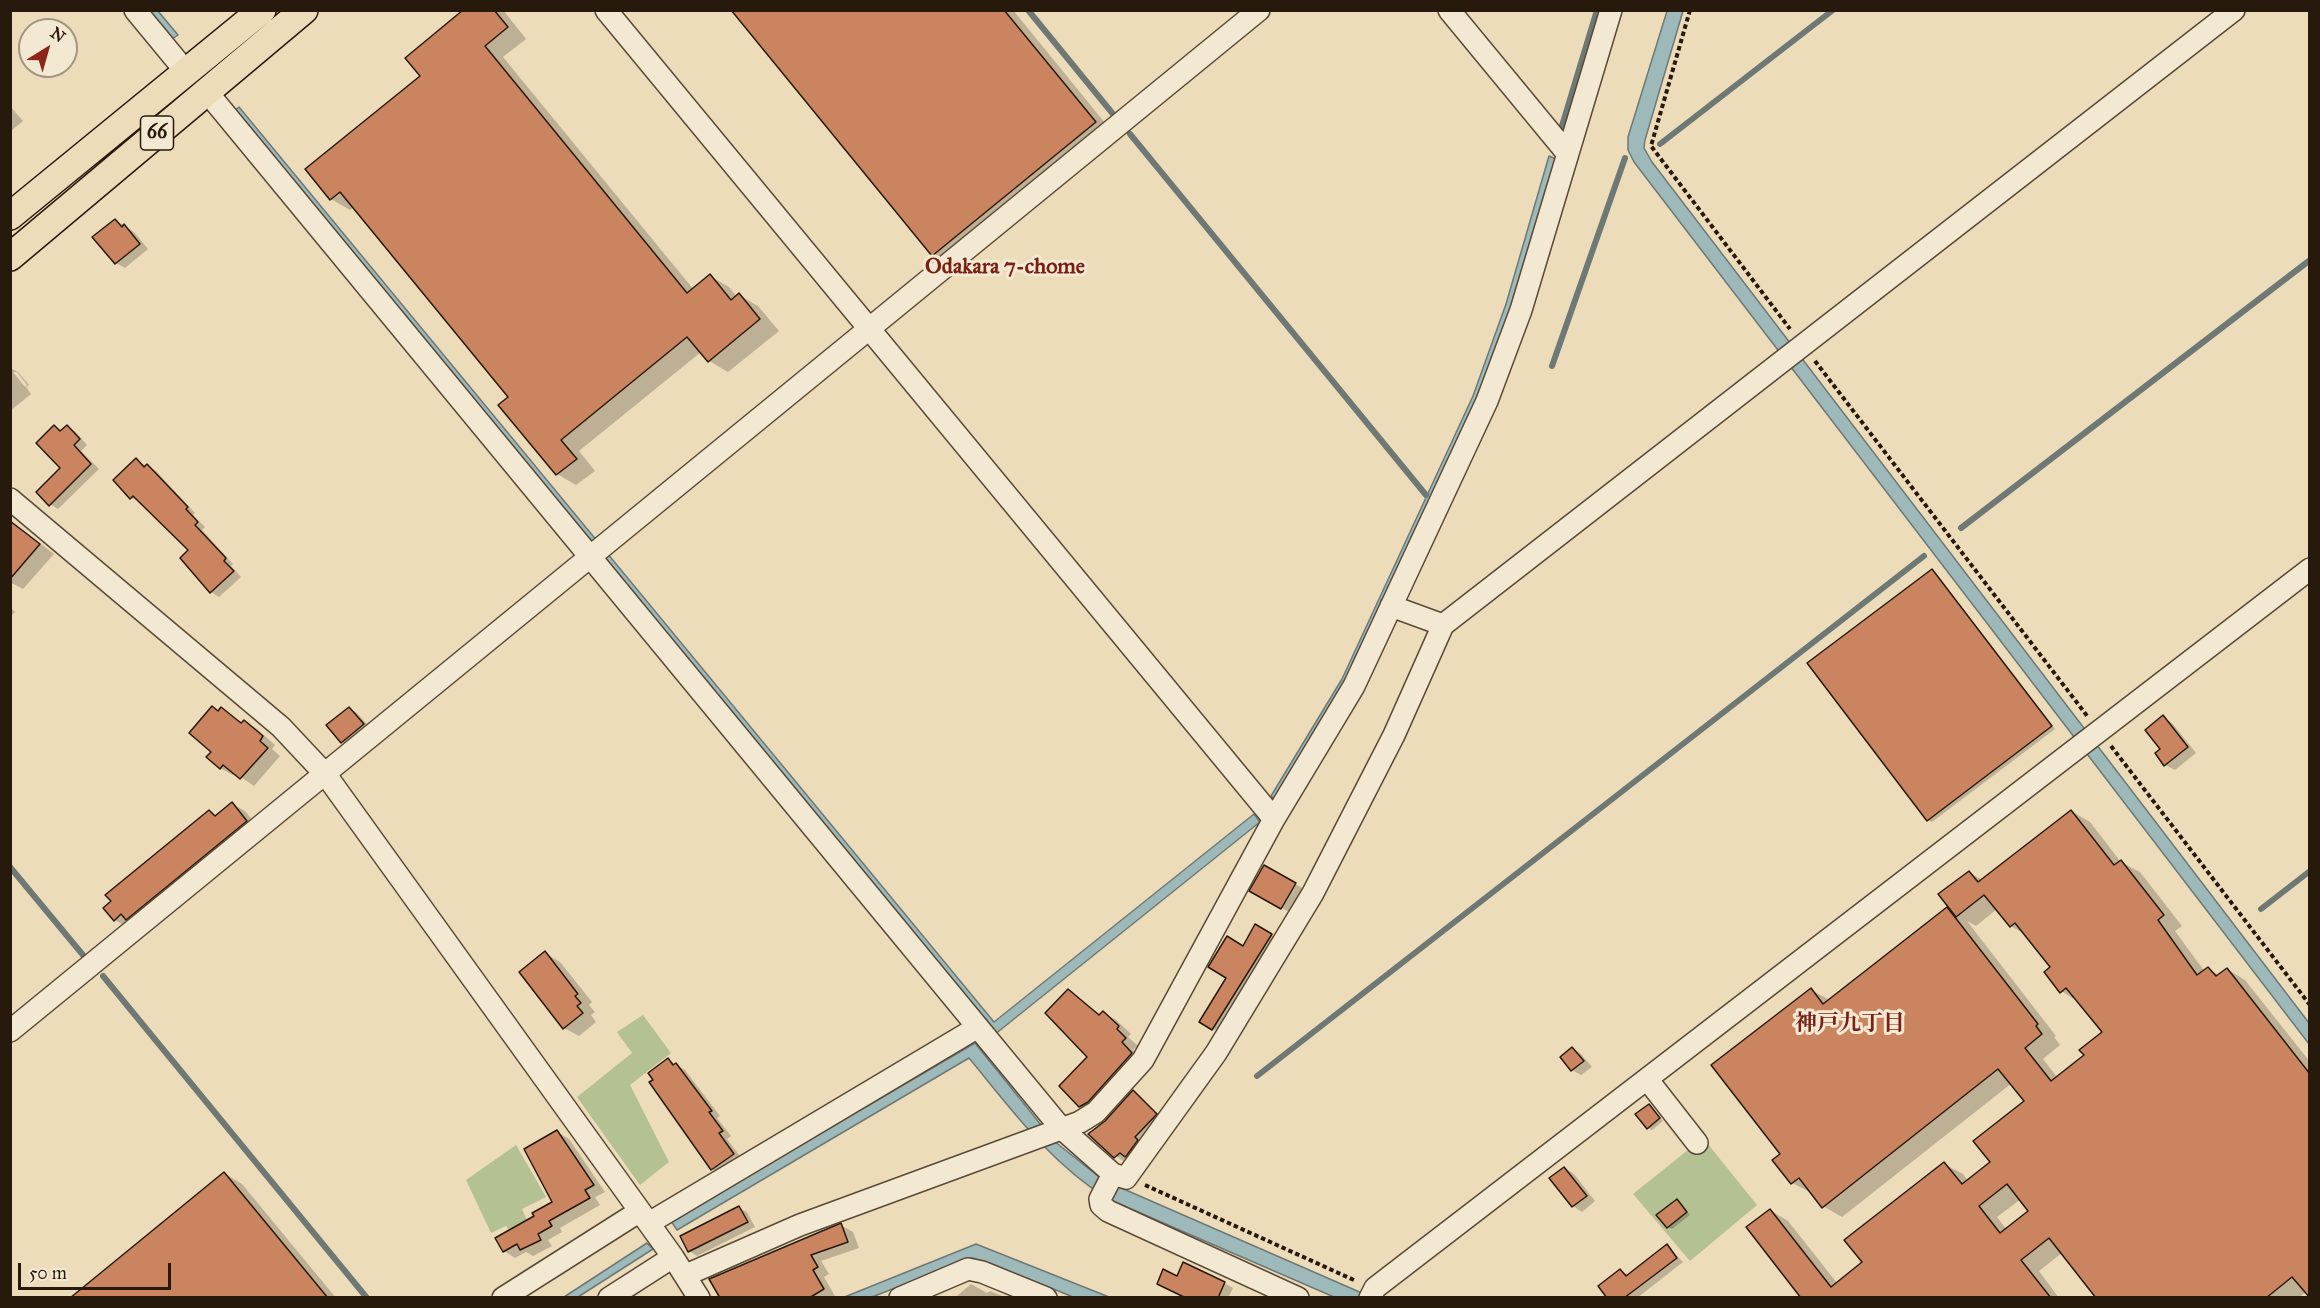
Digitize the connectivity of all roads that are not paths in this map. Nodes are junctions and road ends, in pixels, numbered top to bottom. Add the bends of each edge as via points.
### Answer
1 (135, 10) edge
2 (262, 10) edge
3 (304, 10) edge
4 (606, 10) edge
5 (1259, 10) edge
6 (1449, 10) edge
7 (1611, 10) edge
8 (2234, 10) edge
9 (187, 73) junction
10 (207, 92) junction
11 (1567, 153) junction
12 (10, 216) edge
13 (10, 257) edge
14 (872, 329) junction
15 (10, 499) edge
16 (590, 559) junction
17 (2310, 569) edge
18 (1391, 606) junction
19 (1443, 625) junction
20 (326, 775) junction
21 (1274, 819) junction
22 (978, 1028) junction
23 (10, 1031) edge
24 (1647, 1079) junction
25 (1058, 1129) junction
26 (1697, 1143) dead end
27 (1117, 1176) junction
28 (644, 1217) junction
29 (673, 1257) junction
30 (686, 1275) junction
31 (1372, 1293) edge
32 (1035, 1295) edge
33 (503, 1298) edge
34 (609, 1298) edge
35 (699, 1298) edge
36 (900, 1298) edge
37 (1298, 1298) edge

1 - 9 street
2 - 9 main road, 66
3 - 10 main road, 66
4 - 14 street
5 - 14 street
6 - 11 street
7 - 11 street
8 - 19 street
9 - 12 main road, 66
10 - 13 main road, 66
10 - 16 street
11 - 18 street via 1521,310 1487,401
14 - 16 street
14 - 21 street
15 - 20 street via 281,728
16 - 20 street
16 - 22 street
17 - 24 street
18 - 19 street
18 - 21 street via 1354,686
19 - 27 street via 1389,746 1312,893 1216,1053
20 - 23 street
20 - 28 street
21 - 25 street via 1143,1060 1096,1112
22 - 25 street
22 - 28 street
24 - 26 street
24 - 31 street
25 - 27 street
25 - 30 street via 801,1225
27 - 37 street via 1100,1199 1108,1211
28 - 29 street
28 - 33 street
29 - 30 street
29 - 34 street
30 - 35 street
32 - 36 street via 968,1269

